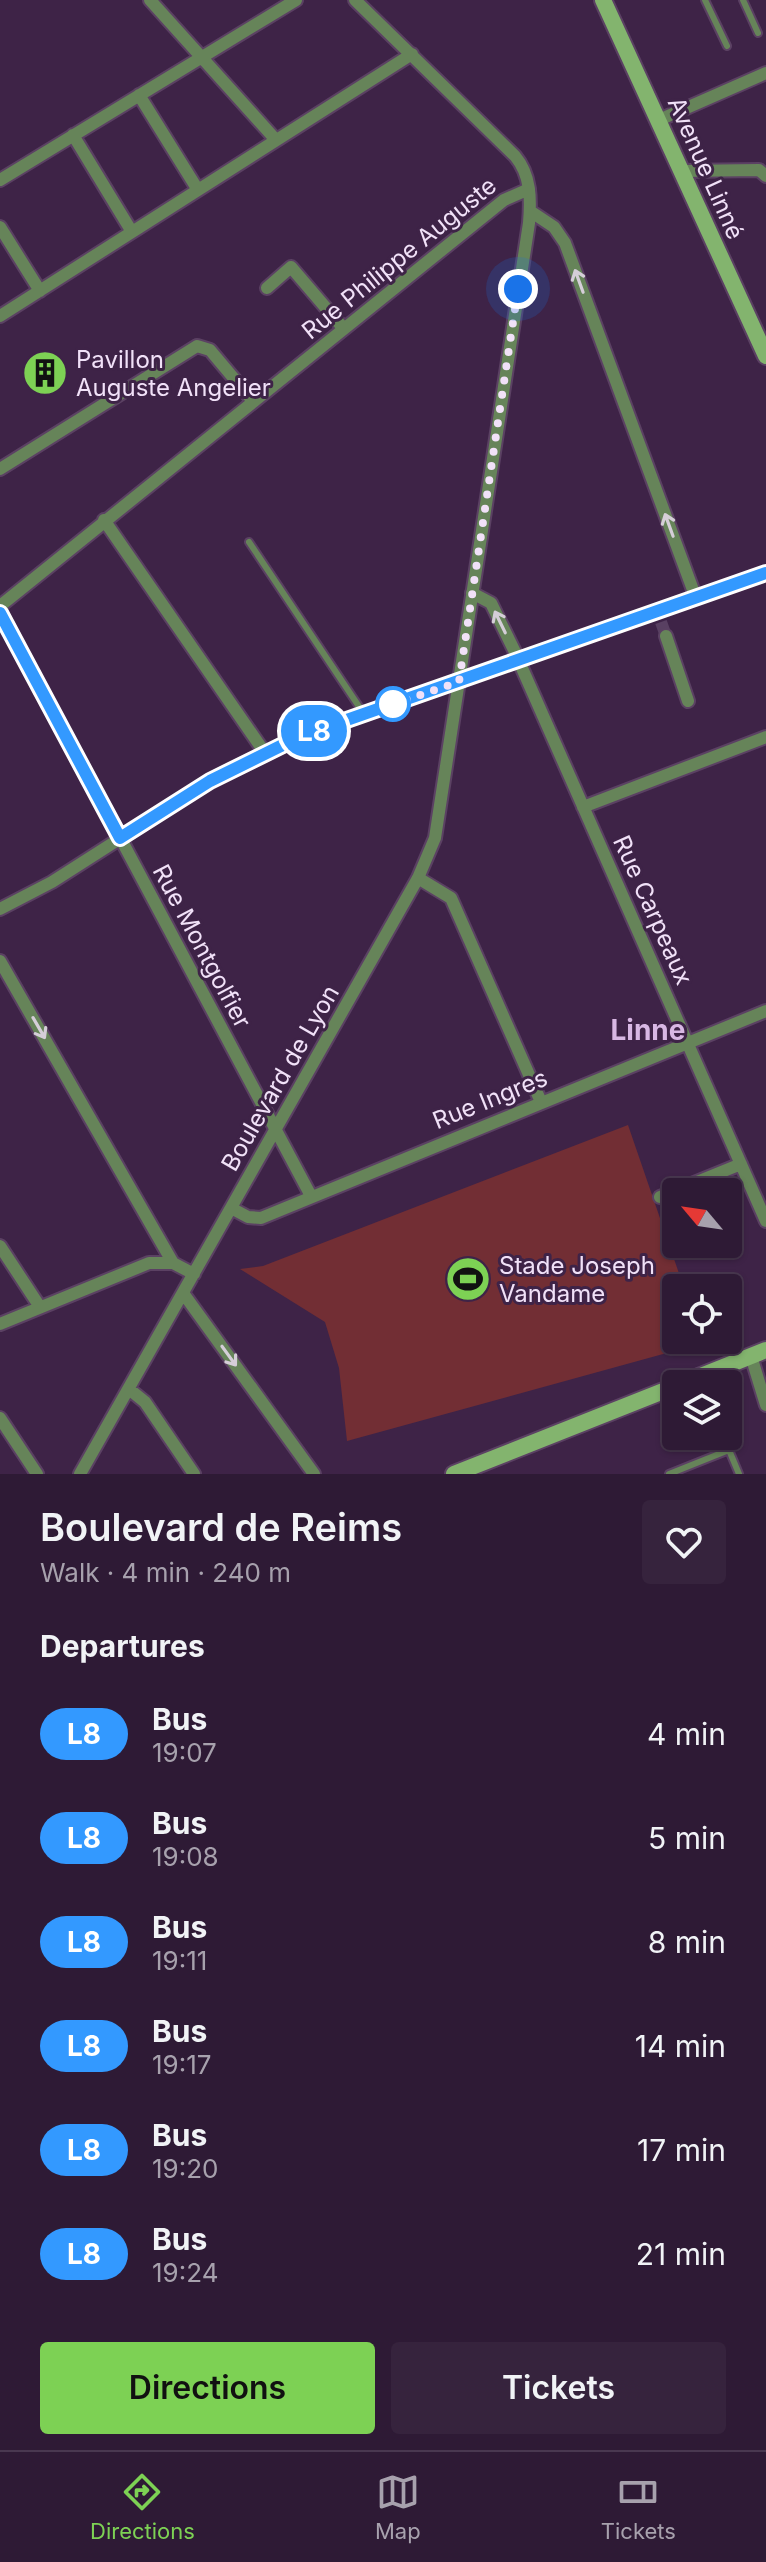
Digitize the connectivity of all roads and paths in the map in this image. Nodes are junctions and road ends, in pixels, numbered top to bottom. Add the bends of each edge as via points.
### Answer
1 (150, 0) edge
2 (296, 0) edge
3 (355, 0) edge
4 (603, 0) edge
5 (705, 0) edge
6 (743, 0) edge
7 (758, 33) dead end
8 (727, 46) dead end
9 (412, 54) junction
10 (202, 57) junction
11 (766, 73) edge
12 (139, 95) junction
13 (659, 120) junction
14 (73, 135) junction
15 (276, 140) junction
16 (764, 169) edge
17 (681, 171) junction
18 (0, 180) edge
19 (529, 189) junction
20 (198, 190) junction
21 (530, 211) junction
22 (0, 227) edge
23 (132, 232) junction
24 (267, 288) dead end
25 (40, 291) junction
26 (0, 316) edge
27 (344, 329) junction
28 (766, 356) edge
29 (252, 400) junction
30 (0, 469) edge
31 (104, 520) junction
32 (249, 542) dead end
33 (766, 573) edge
34 (472, 593) junction
35 (696, 598) junction
36 (0, 613) edge
37 (666, 636) tunnel mouth
38 (519, 661) junction
39 (459, 682) junction
40 (688, 701) dead end
41 (364, 714) junction
42 (766, 737) edge
43 (265, 753) junction
44 (583, 807) junction
45 (120, 838) junction
46 (418, 878) junction
47 (0, 909) edge
48 (0, 961) edge
49 (766, 1011) edge
50 (688, 1043) junction
51 (541, 1102) junction
52 (275, 1131) junction
53 (741, 1164) junction
54 (311, 1196) junction
55 (660, 1197) dead end
56 (231, 1208) junction
57 (766, 1221) edge
58 (0, 1246) edge
59 (173, 1263) junction
60 (194, 1274) junction
61 (183, 1293) junction
62 (40, 1307) junction
63 (0, 1324) edge
64 (759, 1353) edge
65 (716, 1370) edge
66 (129, 1389) junction
67 (662, 1391) edge
68 (766, 1405) edge
69 (0, 1418) edge
70 (691, 1465) junction
71 (37, 1474) edge
72 (80, 1474) edge
73 (194, 1474) edge
74 (314, 1474) edge
75 (456, 1474) edge
76 (669, 1474) edge
77 (694, 1474) edge
78 (739, 1474) edge

1 - 10 street
2 - 10 street
3 - 9 street
4 - 13 street, Avenue Linné
5 - 8 lane
6 - 7 lane
9 - 15 street
9 - 19 street via 515,156
10 - 12 street
10 - 15 street
11 - 13 street
12 - 14 street
12 - 20 street
13 - 17 street, Avenue Linné
14 - 18 street
14 - 23 street
15 - 20 street
16 - 17 street
17 - 28 street, Avenue Linné
19 - 21 street, Boulevard de Lyon
19 - 27 street, Rue Philippe Auguste via 504,200
20 - 23 street
21 - 34 street, Boulevard de Lyon
35 -> 21 street via 565,243 558,231
22 - 25 street
23 - 25 street
24 - 27 street via 291,267
25 - 26 street
27 - 29 street, Rue Philippe Auguste
29 - 30 street via 210,350 197,346
29 - 31 street, Rue Philippe Auguste
31 - 36 street, Rue Philippe Auguste
31 - 43 street
32 - 41 lane
33 - 35 street
38 -> 34 street, Rue Carpeaux via 491,603
34 - 39 street, Boulevard de Lyon
35 - 38 street via 660,617
36 - 45 street, Rue Montgolfier
37 - 40 street
38 - 39 street
38 - 44 street, Rue Carpeaux
39 - 41 street
39 - 46 street, Boulevard de Lyon via 435,838
41 - 43 street
42 - 44 street
43 - 45 street via 197,788
44 - 50 street, Rue Carpeaux
45 - 47 street
45 - 52 street, Rue Montgolfier
46 - 51 street via 451,898
46 - 52 street, Boulevard de Lyon
48 -> 59 street
49 - 50 street, Rue Ingres
50 - 51 street, Rue Ingres
50 - 53 street, Rue Carpeaux
51 - 54 street, Rue Ingres
52 - 54 street, Rue Montgolfier
52 - 56 street, Boulevard de Lyon
53 - 55 street
53 - 57 street, Rue Carpeaux
54 - 56 street, Rue Ingres via 261,1218
56 - 60 street, Boulevard de Lyon
58 - 62 street
59 - 60 street
59 - 62 street via 149,1263
60 - 61 street, Boulevard de Lyon
61 - 66 street, Boulevard de Lyon
61 -> 74 street
62 - 63 street
64 - 65 street
64 - 68 street
66 - 72 street, Boulevard de Lyon
66 - 73 street via 145,1402
67 - 75 street
69 - 71 street
70 - 76 lane
70 - 77 lane
70 - 78 lane via 729,1450

